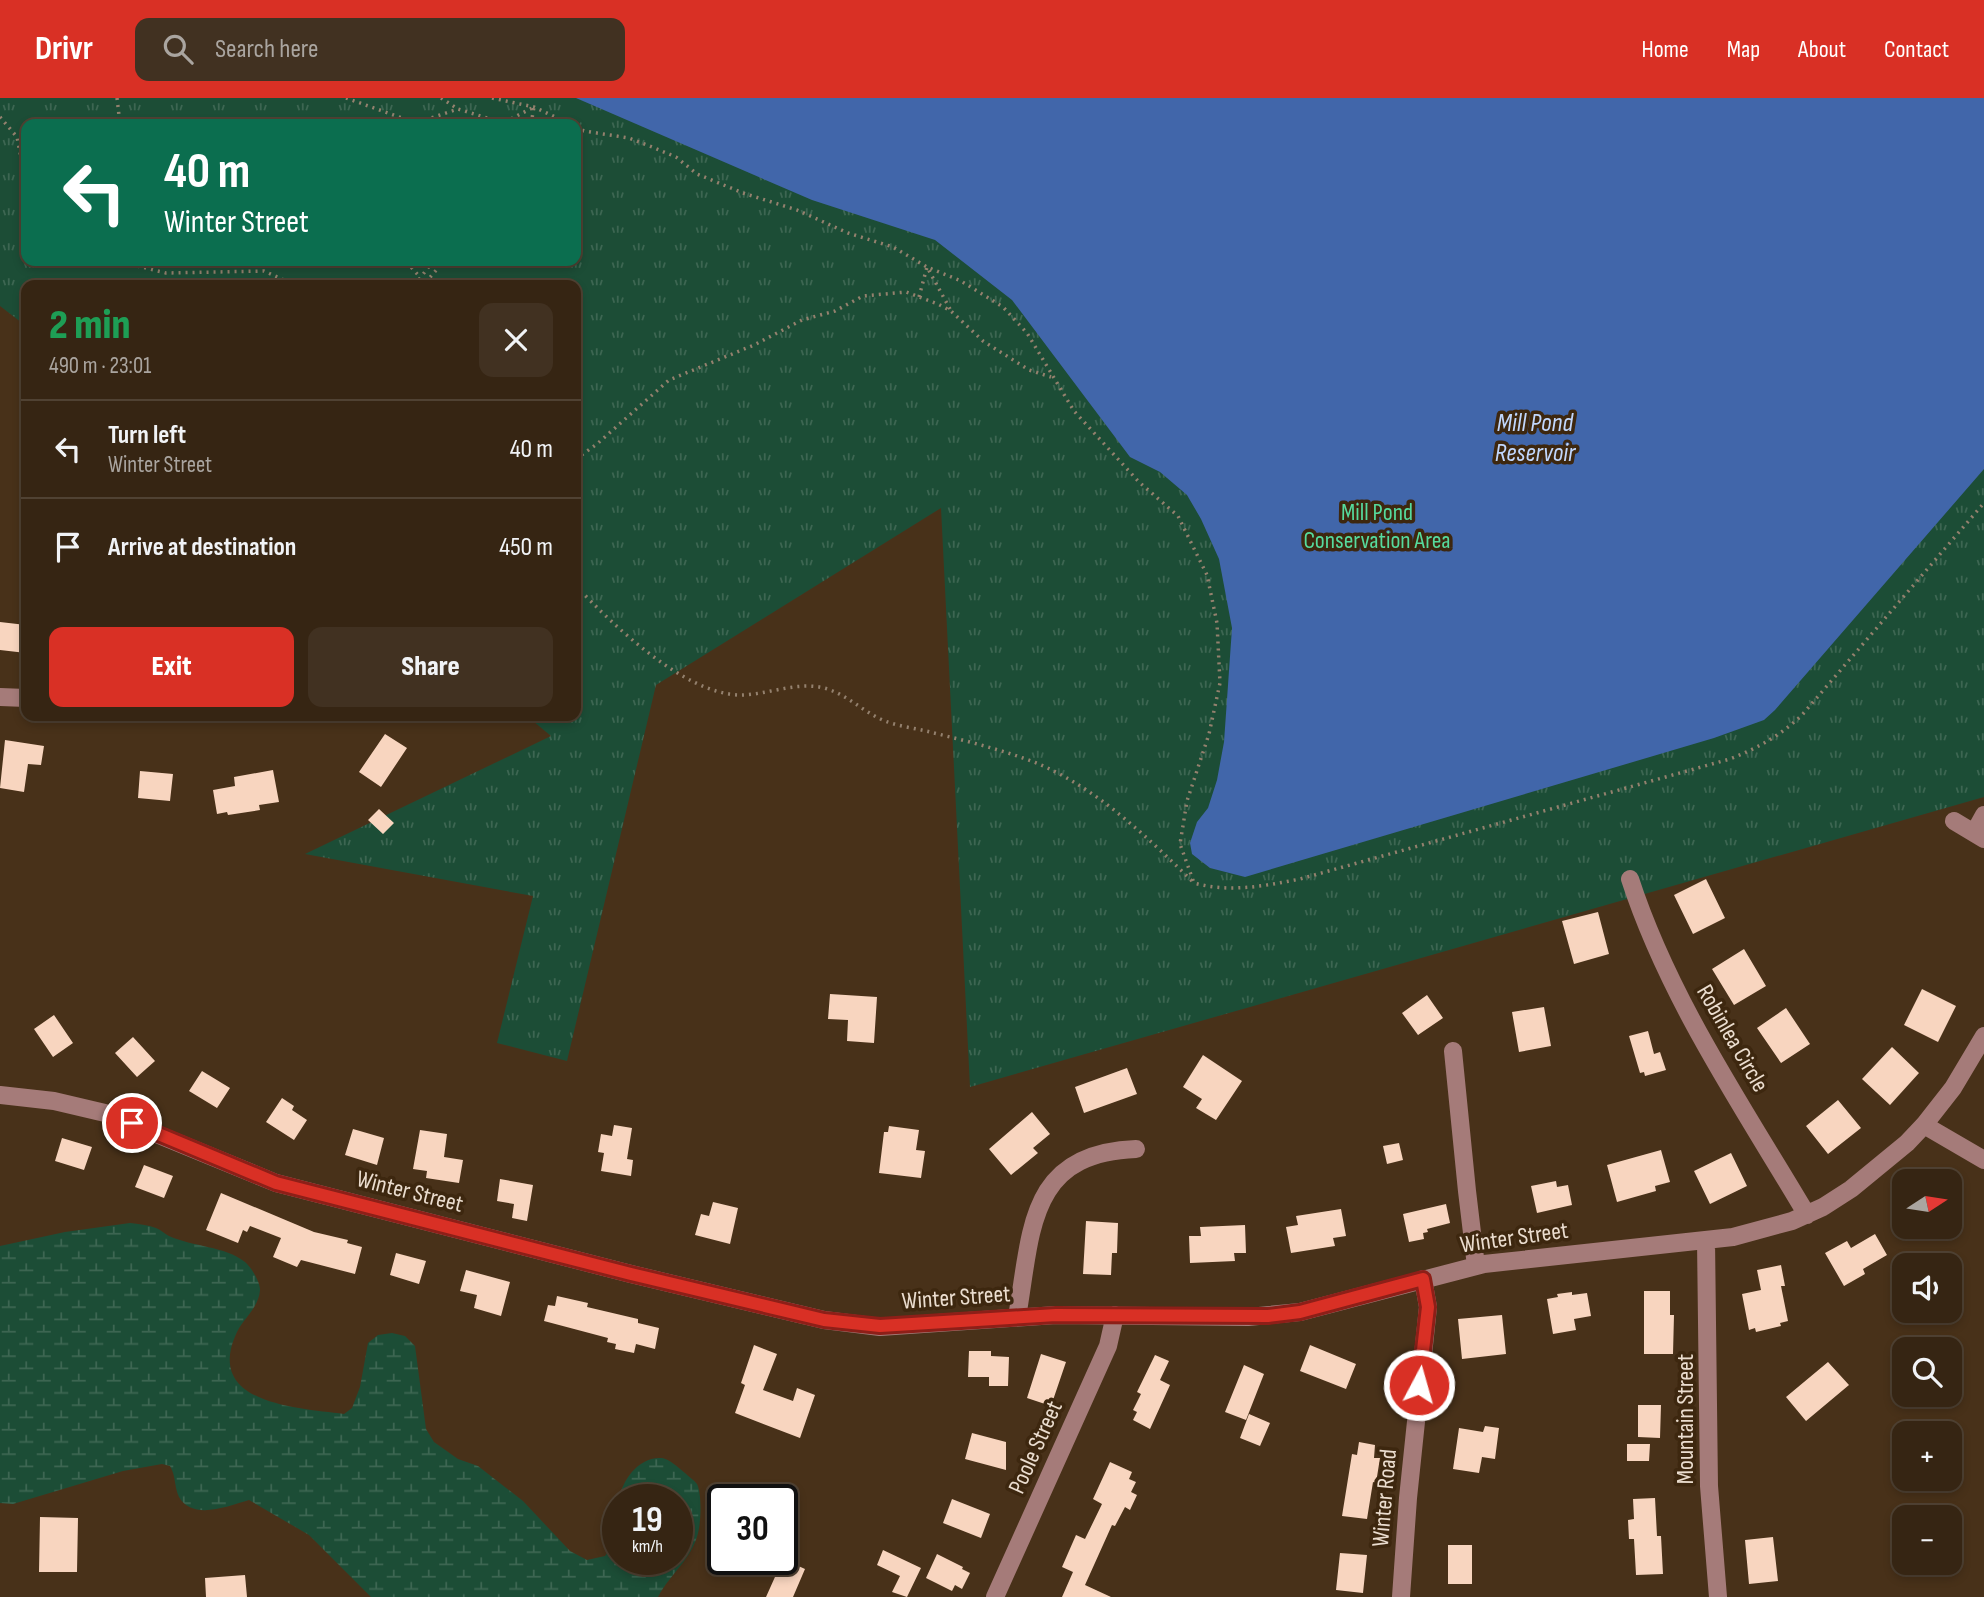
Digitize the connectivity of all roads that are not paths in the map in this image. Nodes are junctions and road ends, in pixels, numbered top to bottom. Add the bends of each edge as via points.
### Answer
1 (0, 697) edge
2 (21, 698) edge
3 (1984, 815) edge
4 (1954, 821) dead end
5 (1979, 836) edge
6 (1630, 879) dead end
7 (1984, 1036) edge
8 (1454, 1051) dead end
9 (0, 1095) edge
10 (1924, 1125) junction
11 (1136, 1149) dead end
12 (1984, 1160) edge
13 (1807, 1215) junction
14 (1706, 1240) junction
15 (1476, 1266) junction
16 (1423, 1279) junction
17 (1115, 1315) junction
18 (1017, 1317) junction
19 (995, 1597) edge
20 (1401, 1597) edge
21 (1718, 1597) edge

1 - 2 street
3 - 5 street
4 - 5 street
6 - 13 street, Robinlea Circle via 1688,1011
7 - 10 street, Winter Street
8 - 15 street
9 - 18 street, Winter Street via 105,1113 276,1183 800,1315 880,1326
10 - 12 street
10 - 13 street, Winter Street via 1863,1180
11 - 18 street via 1085,1159 1069,1168 1043,1196
13 - 14 street, Winter Street via 1769,1229
14 - 15 street, Winter Street
14 - 21 street, Mountain Street via 1709,1486
15 - 16 street, Winter Street
16 - 17 street, Winter Street via 1283,1315
16 - 20 street, Winter Road via 1428,1307
17 - 18 street, Winter Street
17 - 19 street, Poole Street via 1108,1346

